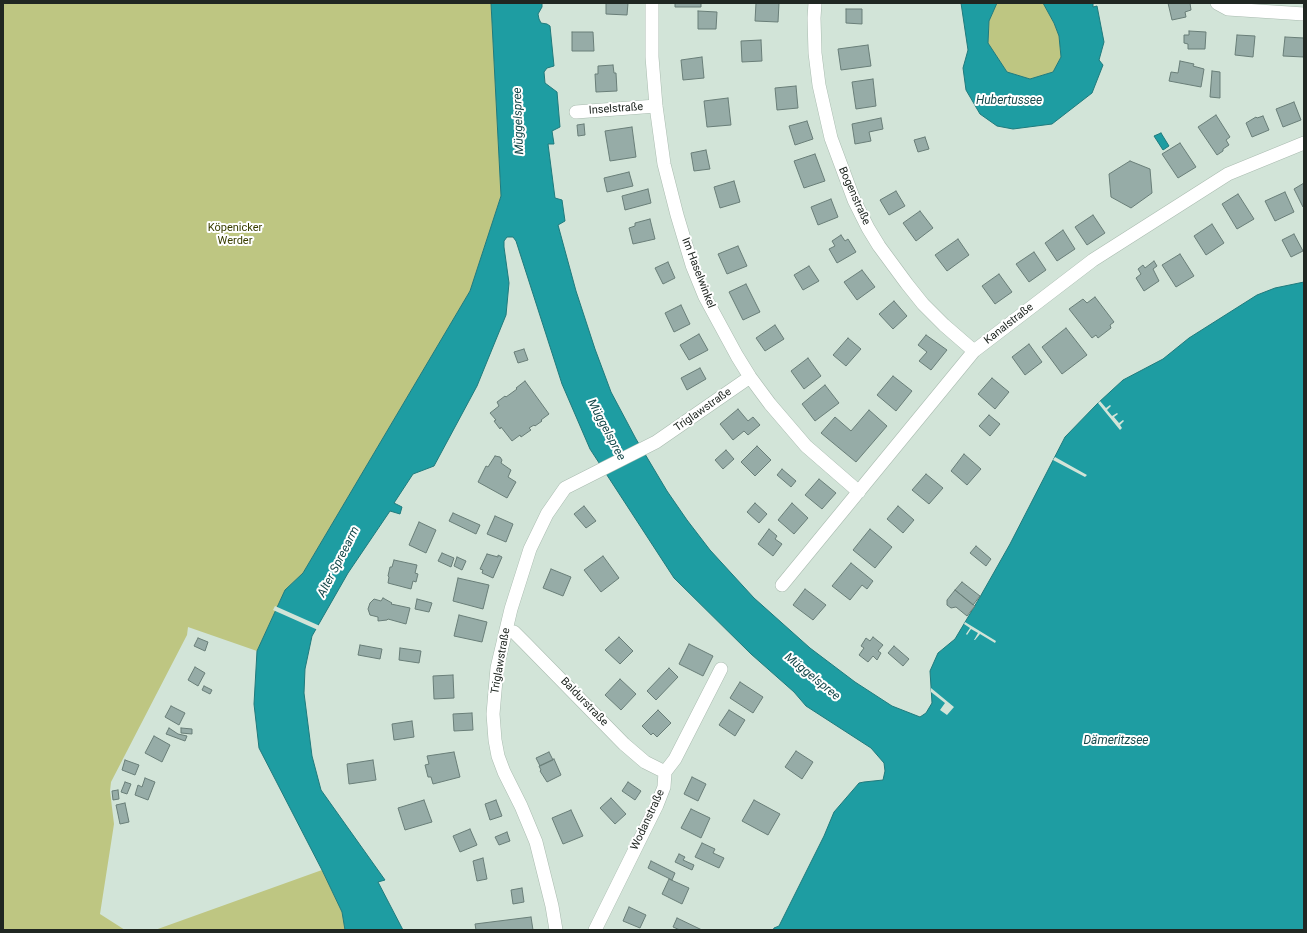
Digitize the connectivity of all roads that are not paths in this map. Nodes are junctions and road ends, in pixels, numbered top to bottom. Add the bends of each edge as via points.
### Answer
1 (652, 3) edge
2 (815, 3) edge
3 (1217, 3) edge
4 (1304, 14) edge
5 (656, 106) junction
6 (576, 112) dead end
7 (1304, 143) edge
8 (974, 351) junction
9 (750, 377) junction
10 (859, 492) junction
11 (782, 585) dead end
12 (506, 630) junction
13 (722, 669) dead end
14 (665, 772) junction
15 (556, 930) edge
16 (595, 930) edge

1 - 5 street, Im Haselwinkel via 652,57
2 - 8 street, Bogenstraße via 815,53 819,85 831,138 854,200 868,228 907,284 923,304
3 - 4 street via 1228,9
5 - 6 street, Inselstraße
5 - 9 street, Im Haselwinkel via 664,164 692,265 715,318
7 - 8 street, Kanalstraße via 1228,174 1086,264
8 - 10 street, Kanalstraße
9 - 10 street, Im Haselwinkel via 798,438
9 - 12 street, Triglawstraße via 656,442 565,488 540,526 530,549
10 - 11 street, Kanalstraße
12 - 14 street, Baldurstraße via 514,632 624,744 645,762
12 - 15 street, Triglawstraße via 495,686 495,740 504,772 536,842
13 - 14 street, Wodanstraße via 675,759
14 - 16 street, Wodanstraße via 664,787 657,805

